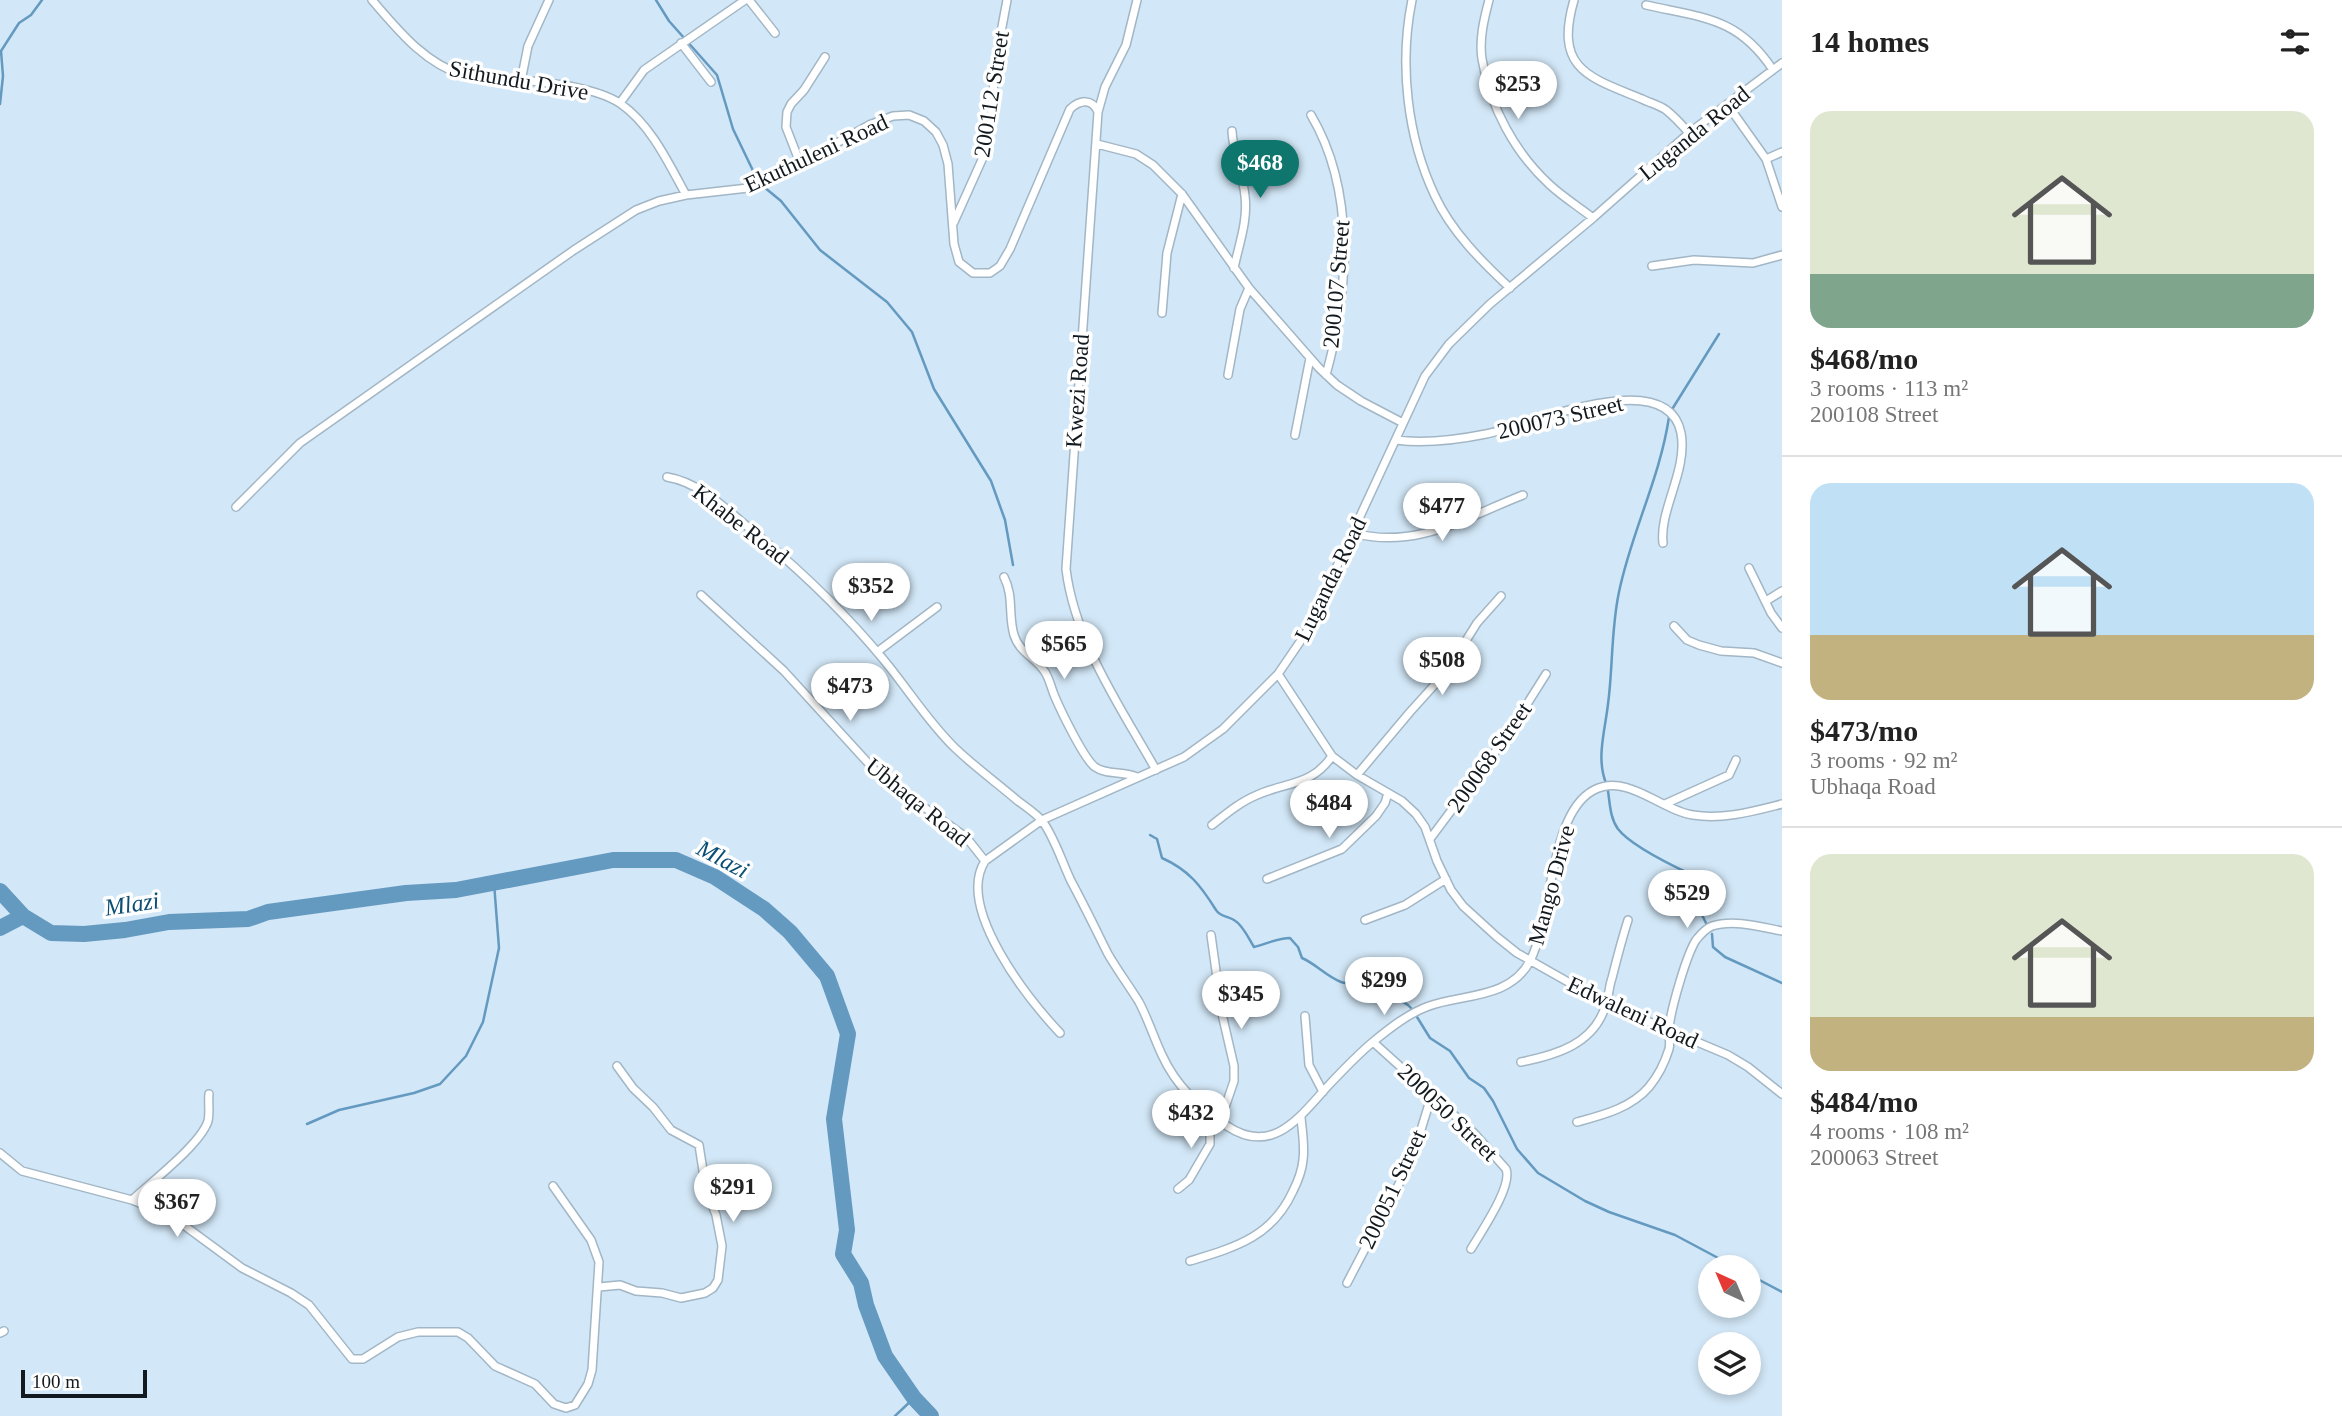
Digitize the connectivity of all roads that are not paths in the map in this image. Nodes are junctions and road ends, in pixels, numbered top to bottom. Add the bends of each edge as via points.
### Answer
1 (372, 0) edge
2 (550, 0) edge
3 (747, 0) edge
4 (1007, 0) edge
5 (1137, 0) edge
6 (1412, 0) edge
7 (1489, 0) edge
8 (1574, 0) edge
9 (1646, 5) dead end
10 (775, 33) dead end
11 (681, 43) junction
12 (825, 57) dead end
13 (1782, 63) edge
14 (1773, 70) junction
15 (521, 81) junction
16 (711, 82) dead end
17 (620, 103) junction
18 (1727, 104) junction
19 (1098, 112) junction
20 (1311, 115) dead end
21 (1232, 131) dead end
22 (1689, 134) junction
23 (1097, 144) junction
24 (1782, 152) edge
25 (1766, 159) junction
26 (800, 163) junction
27 (1182, 194) junction
28 (686, 195) junction
29 (1782, 207) edge
30 (1593, 218) junction
31 (952, 225) junction
32 (1782, 254) edge
33 (1652, 266) dead end
34 (1234, 268) junction
35 (1249, 288) junction
36 (1510, 288) junction
37 (1162, 313) dead end
38 (1310, 358) junction
39 (1228, 375) dead end
40 (1326, 375) junction
41 (1403, 423) junction
42 (1295, 435) dead end
43 (1396, 440) junction
44 (667, 477) dead end
45 (1523, 495) dead end
46 (236, 508) dead end
47 (1353, 533) junction
48 (1663, 543) dead end
49 (1749, 568) dead end
50 (1004, 577) dead end
51 (1782, 591) edge
52 (701, 595) dead end
53 (1501, 596) dead end
54 (1766, 601) junction
55 (937, 607) dead end
56 (1674, 626) dead end
57 (1782, 628) edge
58 (877, 652) junction
59 (1782, 663) edge
60 (1278, 674) junction
61 (1546, 674) dead end
62 (1332, 756) junction
63 (1736, 760) dead end
64 (1156, 770) junction
65 (1357, 775) junction
66 (1137, 777) junction
67 (1388, 793) junction
68 (1665, 804) junction
69 (1782, 804) edge
70 (1042, 820) junction
71 (1212, 825) dead end
72 (1430, 839) junction
73 (985, 861) junction
74 (1267, 879) dead end
75 (1446, 879) junction
76 (1628, 919) dead end
77 (1365, 920) dead end
78 (1782, 930) edge
79 (1211, 935) dead end
80 (1530, 961) junction
81 (1607, 1004) junction
82 (1305, 1016) dead end
83 (1668, 1031) junction
84 (1060, 1033) dead end
85 (1373, 1042) junction
86 (1521, 1062) dead end
87 (617, 1066) dead end
88 (1323, 1092) junction
89 (209, 1094) dead end
90 (1432, 1094) junction
91 (1782, 1094) edge
92 (1210, 1115) junction
93 (1301, 1117) junction
94 (1220, 1122) junction
95 (1577, 1122) dead end
96 (0, 1153) edge
97 (9, 1163) junction
98 (0, 1167) edge
99 (553, 1186) dead end
100 (1178, 1189) dead end
101 (132, 1200) junction
102 (1471, 1249) dead end
103 (1190, 1261) dead end
104 (1347, 1283) dead end
105 (599, 1287) junction

1 - 15 street, Sithundu Drive via 422,53 444,69
2 - 15 street via 528,47
3 - 10 street
3 - 11 street
4 - 31 street, 200112 Street via 985,153
5 - 19 street, Kwezi Road via 1126,45
6 - 36 street via 1406,67 1423,166 1453,227
7 - 30 street via 1482,58 1504,125 1533,168
8 - 22 street via 1569,40 1580,67 1605,85 1665,109
9 - 14 street via 1731,28 1746,37
11 - 16 street
11 - 17 street via 644,70
12 - 26 street via 787,112 786,127
13 - 14 street, Luganda Road
14 - 18 street, Luganda Road
15 - 17 street, Sithundu Drive via 583,89
17 - 28 street, Sithundu Drive via 658,145
18 - 22 street, Luganda Road
18 - 25 street
19 - 23 street, Kwezi Road
19 - 31 street, Ekuthuleni Road via 1087,101 1070,109 1000,266 981,275 965,268 959,262
20 - 40 street, 200107 Street via 1328,149 1343,212 1339,313
21 - 34 street via 1246,213
22 - 30 street, Luganda Road
23 - 27 street via 1136,154
23 - 64 street, Kwezi Road via 1066,569 1084,635
24 - 25 street
25 - 29 street
26 - 28 street, Ekuthuleni Road via 748,188
26 - 31 street, Ekuthuleni Road via 869,125 893,116 917,118 936,132 943,145
27 - 34 street
27 - 37 street via 1167,253
28 - 46 street, Ekuthuleni Road via 636,210 528,281 300,443
30 - 36 street, Luganda Road
32 - 33 street via 1753,263 1694,260
34 - 35 street
35 - 38 street
35 - 39 street via 1240,309
36 - 41 street, Luganda Road via 1449,344 1425,376
38 - 40 street
38 - 42 street
40 - 41 street via 1361,401
41 - 43 street, Luganda Road
43 - 47 street, Luganda Road
43 - 48 street, 200073 Street via 1434,442 1487,434 1613,401 1661,405 1678,423 1682,444
44 - 58 street, Khabe Road via 698,488 776,549 831,600
45 - 47 street via 1421,536 1384,538
47 - 60 street, Luganda Road via 1306,633
49 - 54 street
50 - 66 street via 1011,596 1014,637 1043,668 1088,759 1102,771
51 - 54 street
52 - 73 street, Ubhaqa Road via 784,671 880,776 966,837
53 - 65 street via 1447,671
54 - 57 street
55 - 58 street
56 - 59 street via 1699,645 1754,653
58 - 70 street, Khabe Road via 956,749
60 - 62 street, Edwaleni Road
60 - 64 street, Luganda Road via 1223,729 1184,757
61 - 72 street, 200068 Street via 1507,736
62 - 65 street, Edwaleni Road
62 - 71 street via 1307,779 1257,794
63 - 68 street via 1729,775
64 - 66 street, Luganda Road
65 - 67 street, Edwaleni Road
66 - 70 street, Luganda Road
67 - 72 street, Edwaleni Road via 1416,814
67 - 74 street via 1376,816 1342,849
68 - 69 street, Mango Drive via 1693,815 1713,816
68 - 80 street, Mango Drive via 1617,784 1582,797 1567,819
70 - 73 street, Luganda Road
70 - 92 street, Mango Drive via 1174,1079
72 - 75 street, Edwaleni Road
73 - 84 street via 979,870 978,895 990,935 1024,991
75 - 77 street via 1405,905
75 - 80 street, Edwaleni Road via 1463,906
76 - 81 street
78 - 83 street via 1739,924 1706,930 1691,951
79 - 94 street via 1234,1066 1234,1081
80 - 81 street, Edwaleni Road
80 - 85 street, Mango Drive via 1501,988 1427,1007
81 - 83 street, Edwaleni Road
81 - 86 street via 1583,1039 1551,1056
82 - 88 street via 1309,1065
83 - 91 street, Edwaleni Road via 1728,1055
83 - 95 street via 1665,1061 1649,1088 1620,1108
85 - 88 street, Mango Drive
85 - 90 street, 200050 Street
87 - 105 street via 671,1130 699,1145 706,1190 720,1231 721,1263 713,1288 681,1298 620,1285
88 - 93 street, Mango Drive
89 - 101 street via 204,1129
90 - 102 street, 200050 Street via 1474,1133 1508,1175 1505,1189
90 - 104 street, 200051 Street via 1412,1159
92 - 94 street, Mango Drive
92 - 100 street via 1210,1144 1189,1180
93 - 94 street, Mango Drive via 1283,1131 1263,1138 1237,1133
93 - 103 street via 1303,1163 1290,1199 1278,1216 1248,1241
96 - 97 street
97 - 98 street
97 - 101 street via 29,1174
99 - 105 street via 596,1251
101 - 105 street via 170,1215 242,1268 300,1299 356,1361 418,1332 458,1332 495,1366 535,1384 554,1404 566,1408 580,1399 591,1377

